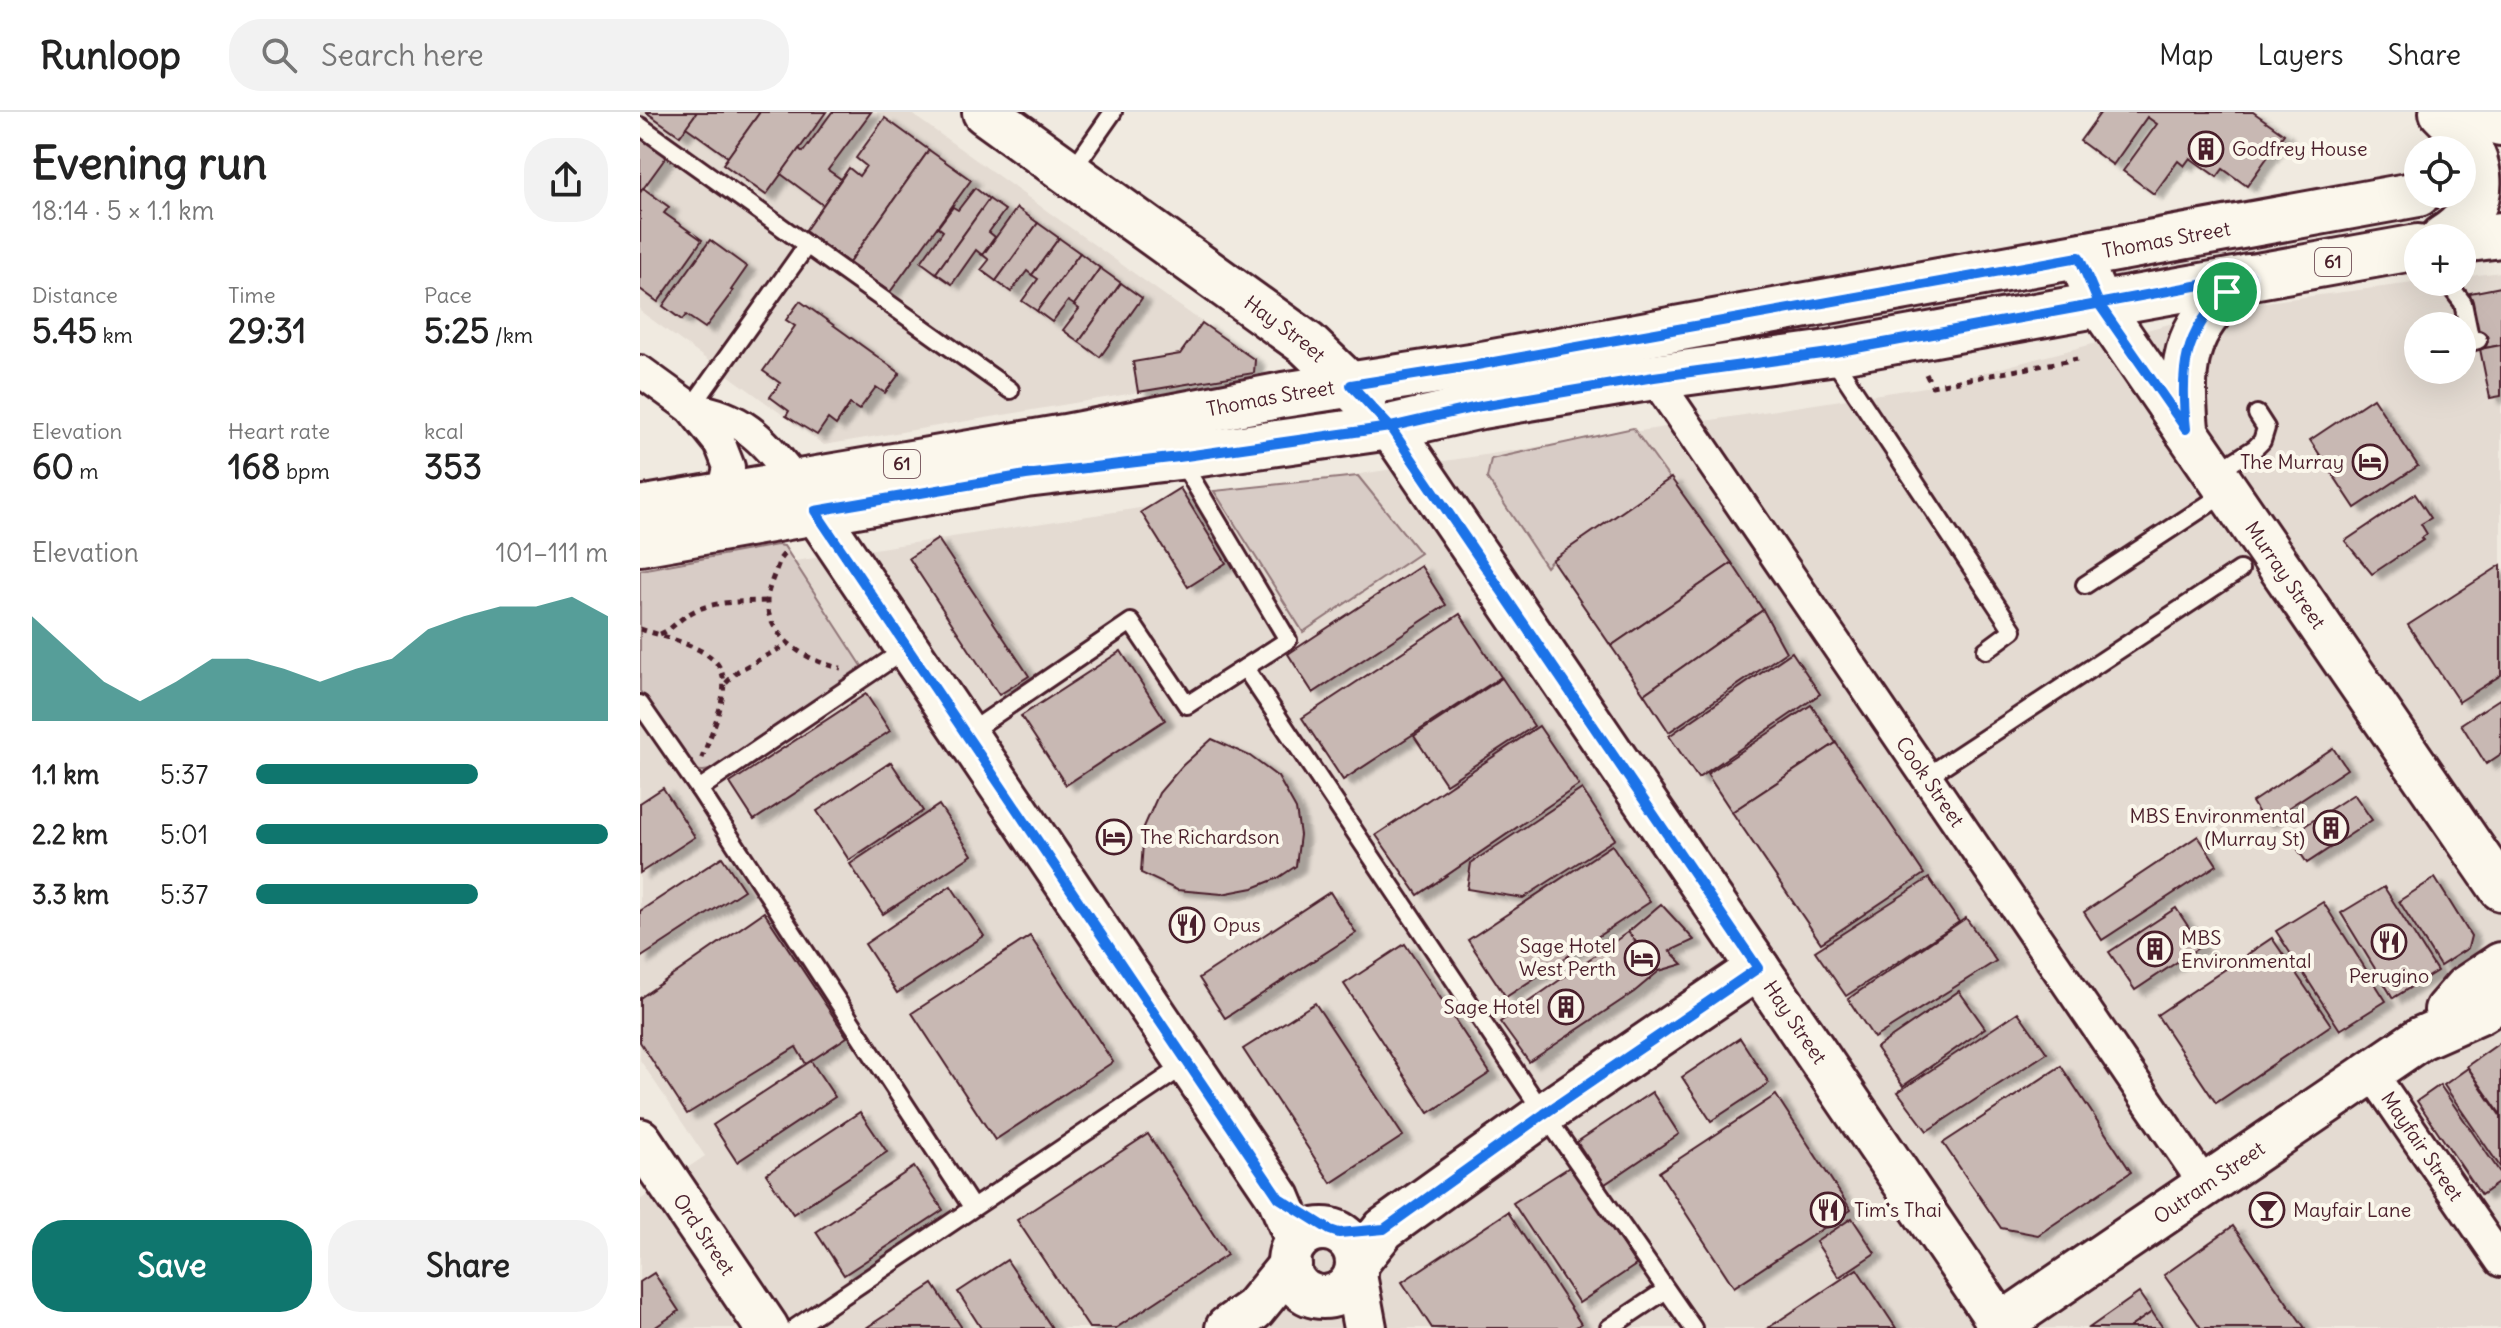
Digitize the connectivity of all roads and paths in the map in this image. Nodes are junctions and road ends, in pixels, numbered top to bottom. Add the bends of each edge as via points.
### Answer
1 (985, 112) edge
2 (1113, 112) edge
3 (2442, 112) edge
4 (2462, 112) edge
5 (2501, 123) edge
6 (640, 126) edge
7 (1071, 173) junction
8 (2481, 182) edge
9 (2404, 197) edge
10 (2462, 224) edge
11 (2501, 235) edge
12 (2476, 238) edge
13 (807, 245) junction
14 (2404, 249) edge
15 (2079, 257) junction
16 (2250, 276) junction
17 (2460, 296) edge
18 (2099, 304) junction
19 (2478, 340) dead end
20 (1829, 353) junction
21 (2077, 359) dead end
22 (640, 371) edge
23 (1926, 374) dead end
24 (1654, 377) junction
25 (1351, 385) junction
26 (1010, 390) dead end
27 (691, 408) junction
28 (2257, 414) dead end
29 (1390, 427) junction
30 (2186, 429) junction
31 (1179, 457) junction
32 (2222, 482) junction
33 (718, 495) junction
34 (640, 509) edge
35 (801, 513) junction
36 (640, 543) edge
37 (2240, 570) dead end
38 (2085, 585) dead end
39 (767, 601) junction
40 (640, 629) edge
41 (659, 635) junction
42 (788, 644) junction
43 (908, 648) junction
44 (1986, 650) dead end
45 (1245, 668) junction
46 (851, 670) dead end
47 (726, 684) junction
48 (640, 704) edge
49 (966, 735) junction
50 (1926, 777) junction
51 (696, 785) junction
52 (2501, 889) edge
53 (2501, 964) edge
54 (1758, 968) junction
55 (2501, 999) edge
56 (2421, 1038) junction
57 (1188, 1063) junction
58 (2371, 1072) junction
59 (1544, 1114) junction
60 (640, 1141) edge
61 (2205, 1185) junction
62 (972, 1207) junction
63 (2501, 1261) edge
64 (1326, 1262) junction
65 (1666, 1290) junction
66 (1241, 1319) edge
67 (2000, 1327) edge
68 (767, 1328) edge
69 (795, 1328) edge
70 (1356, 1328) edge
71 (1365, 1328) edge
72 (1609, 1328) edge
73 (1693, 1328) edge

1 - 7 main road, Hay Street
2 - 7 lane
3 - 8 main road via 2464,136
4 - 5 main road
6 - 13 lane
7 - 25 main road, Hay Street via 1307,344
8 - 10 main road via 2474,208
9 - 15 main road, Thomas Street / 61
11 - 12 main road
13 - 26 lane
13 - 27 lane
14 - 16 main road, Thomas Street / 61
15 - 18 street, Murray Street
15 - 25 main road, Thomas Street / 61
16 - 18 main road, Thomas Street / 61
16 - 30 main road via 2214,304 2193,333 2183,403
17 - 19 lane via 2467,303 2471,342
18 - 20 main road, Thomas Street / 61
18 - 30 street, Murray Street
20 - 24 main road, Thomas Street / 61
20 - 44 lane via 2013,630
21 - 23 path via 1932,386
22 - 27 street
24 - 29 main road, Thomas Street / 61
24 - 50 street, Cook Street
25 - 29 main road, Hay Street
25 - 35 main road, Thomas Street / 61
27 - 33 street via 729,463
27 - 35 street via 724,414 769,448
28 - 32 lane via 2266,428 2262,441
29 - 31 main road, Thomas Street / 61
29 - 54 street, Hay Street
30 - 32 street, Murray Street
31 - 35 main road, Thomas Street / 61 via 1026,475
31 - 45 lane via 1288,640
32 - 38 lane
32 - 52 street, Murray Street
33 - 34 main road, Thomas Street / 61
33 - 35 main road, Thomas Street / 61
35 - 36 main road, Thomas Street / 61
35 - 39 path
35 - 43 street
37 - 50 lane
39 - 41 path via 703,607
39 - 42 path via 772,621
40 - 41 path
41 - 47 path via 715,658
42 - 46 path via 812,659
42 - 47 path via 738,671
43 - 49 street
43 - 51 lane
45 - 49 lane via 1187,705 1131,622
45 - 59 lane
47 - 51 path
48 - 51 lane
49 - 57 street
50 - 61 street, Cook Street
51 - 62 lane
53 - 56 street, Outram Street via 2465,988
54 - 59 street
54 - 67 street, Hay Street
55 - 56 street, Outram Street
56 - 58 street, Outram Street
57 - 62 lane
57 - 64 street
58 - 61 street, Outram Street
58 - 63 street, Mayfair Street
59 - 64 street via 1384,1229
59 - 65 lane
60 - 68 street, Ord Street
61 - 67 street, Outram Street
62 - 69 lane
64 - 66 street
64 - 70 street
64 - 71 street
65 - 72 lane
65 - 73 lane

